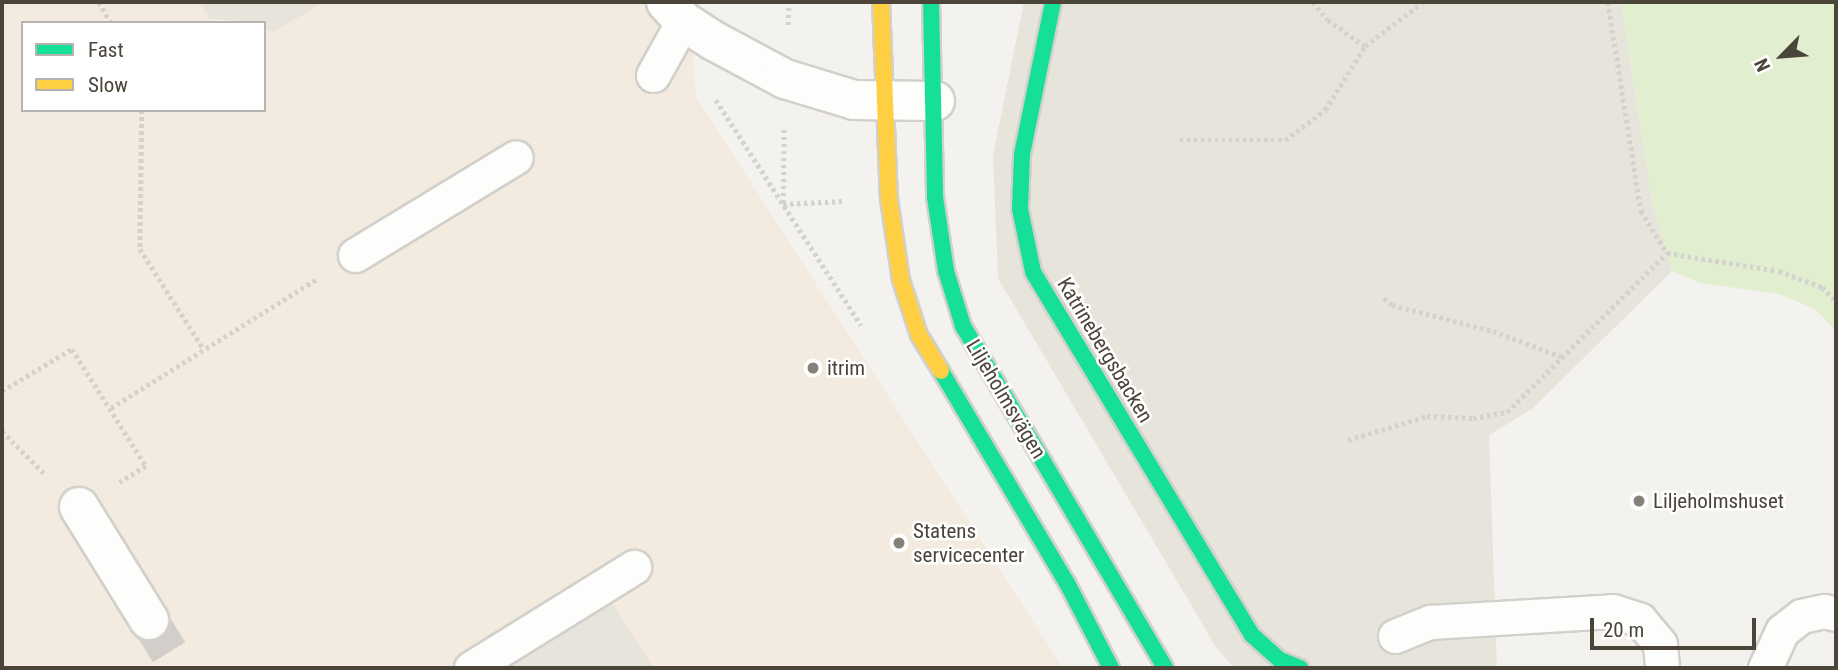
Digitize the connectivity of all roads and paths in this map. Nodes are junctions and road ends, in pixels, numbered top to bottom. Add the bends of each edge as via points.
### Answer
1 (99, 2) edge
2 (881, 2) edge
3 (931, 2) edge
4 (1053, 2) edge
5 (1313, 2) edge
6 (1423, 2) edge
7 (1608, 2) edge
8 (675, 11) edge
9 (110, 21) edge
10 (1365, 46) junction
11 (653, 75) dead end
12 (713, 94) dead end
13 (935, 101) junction
14 (884, 102) junction
15 (142, 112) edge
16 (1180, 140) dead end
17 (516, 158) dead end
18 (1667, 253) junction
19 (355, 256) joint
20 (1384, 298) dead end
21 (1836, 302) edge
22 (863, 327) dead end
23 (203, 348) junction
24 (1563, 357) junction
25 (2, 391) edge
26 (111, 408) junction
27 (2, 431) edge
28 (1348, 439) dead end
29 (146, 466) dead end
30 (79, 507) joint
31 (634, 567) dead end
32 (1836, 614) edge
33 (149, 620) tunnel mouth
34 (1395, 636) dead end
35 (471, 668) edge
36 (1111, 668) edge
37 (1165, 668) edge
38 (1300, 668) edge
39 (1662, 668) edge
40 (1765, 668) edge

1 - 9 path
2 - 14 street, Liljeholmsvägen
3 - 13 street, Liljeholmsvägen
4 - 38 street, Katrinebergsbacken via 1022,155 1020,209 1033,272 1252,635 1280,660
5 - 10 path via 1328,20
6 - 10 path
7 - 18 path via 1642,211
8 - 11 lane
8 - 14 street via 785,79 854,100
10 - 16 path via 1325,110 1285,140
12 - 22 path
13 - 14 street
13 - 37 street, Liljeholmsvägen via 935,197 947,271 963,326
14 - 36 street, Liljeholmsvägen via 888,199 901,280 919,335 1067,583
15 - 23 path via 140,249
17 - 19 lane
18 - 21 path via 1779,271 1822,287
18 - 24 path
19 - 23 path
20 - 24 path via 1392,305 1493,331
23 - 26 path
24 - 28 path via 1507,412 1474,418 1427,416
25 - 26 path via 72,349
26 - 29 path
27 - 30 path
30 - 33 street
31 - 35 lane
32 - 40 lane via 1824,611 1801,616 1782,631
34 - 39 lane via 1430,622 1613,611 1640,620 1647,628 1660,644

